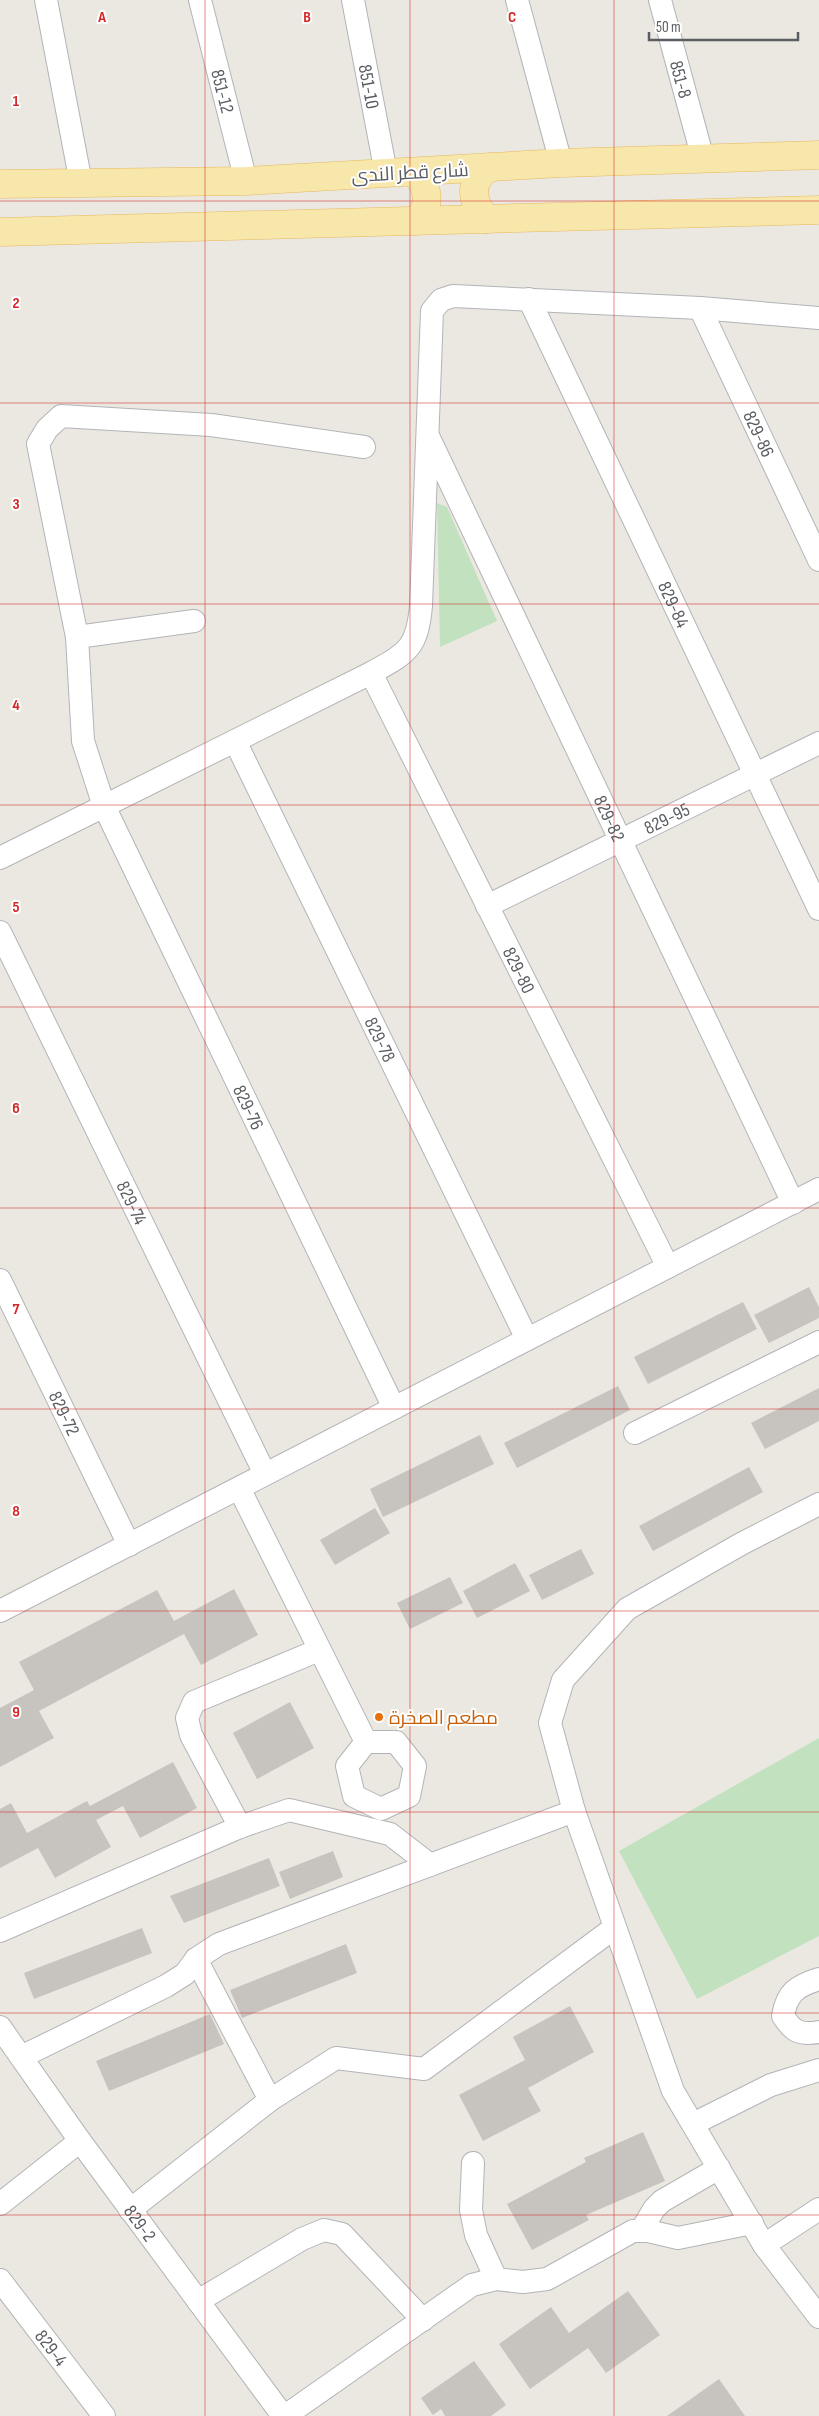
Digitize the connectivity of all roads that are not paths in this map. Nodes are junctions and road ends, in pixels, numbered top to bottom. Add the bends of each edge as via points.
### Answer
1 (46, 0) edge
2 (200, 0) edge
3 (353, 0) edge
4 (517, 0) edge
5 (660, 0) edge
6 (819, 155) edge
7 (703, 159) junction
8 (562, 163) junction
9 (488, 167) junction
10 (414, 172) junction
11 (386, 173) junction
12 (246, 181) junction
13 (81, 183) junction
14 (0, 184) edge
15 (819, 210) edge
16 (486, 219) junction
17 (416, 221) junction
18 (0, 232) edge
19 (529, 299) junction
20 (700, 308) junction
21 (819, 318) edge
22 (427, 434) junction
23 (364, 446) dead end
24 (819, 560) edge
25 (194, 622) dead end
26 (77, 637) junction
27 (371, 673) junction
28 (235, 741) junction
29 (819, 743) edge
30 (755, 775) junction
31 (104, 806) junction
32 (620, 841) junction
33 (0, 858) edge
34 (487, 906) junction
35 (819, 910) edge
36 (0, 932) edge
37 (819, 1189) edge
38 (793, 1202) junction
39 (668, 1267) junction
40 (0, 1280) edge
41 (528, 1339) junction
42 (819, 1342) edge
43 (394, 1408) junction
44 (635, 1433) dead end
45 (265, 1474) junction
46 (238, 1488) junction
47 (819, 1504) edge
48 (129, 1545) junction
49 (0, 1610) edge
50 (319, 1650) junction
51 (366, 1742) dead end
52 (574, 1811) junction
53 (240, 1827) junction
54 (430, 1865) junction
55 (614, 1928) junction
56 (0, 1930) edge
57 (196, 1959) junction
58 (819, 1980) edge
59 (0, 2027) edge
60 (819, 2032) edge
61 (21, 2057) junction
62 (819, 2070) edge
63 (270, 2100) junction
64 (693, 2124) junction
65 (80, 2141) junction
66 (474, 2164) dead end
67 (719, 2168) junction
68 (0, 2204) edge
69 (819, 2209) edge
70 (130, 2210) junction
71 (752, 2223) junction
72 (640, 2231) junction
73 (764, 2245) junction
74 (496, 2279) junction
75 (1, 2283) edge
76 (198, 2301) junction
77 (819, 2317) edge
78 (423, 2320) junction
79 (94, 2413) edge
80 (284, 2416) edge

1 - 13 street
2 - 12 street, 851-12
3 - 11 street, 851-10
4 - 8 street
5 - 7 street, 851-8
6 - 7 main road, شارع قطر الندى
7 - 8 main road, شارع قطر الندى
8 - 9 main road, شارع قطر الندى
9 - 10 main road, شارع قطر الندى
9 - 16 main road via 475,183 474,192 474,202
10 - 11 main road, شارع قطر الندى
10 - 17 main road via 426,185 427,195 423,215
11 - 12 main road, شارع قطر الندى
12 - 13 main road, شارع قطر الندى
13 - 14 main road, شارع قطر الندى
15 - 16 main road
16 - 17 main road
17 - 18 main road
19 - 20 street
19 - 22 street via 453,296 441,300 432,310
19 - 30 street, 829-84
20 - 21 street
20 - 24 street, 829-86
22 - 27 street via 418,632 410,648
22 - 32 street, 829-82
23 - 26 street, 829-76 via 211,425 61,416 47,429 38,444
25 - 26 street
26 - 31 street, 829-76 via 83,741
27 - 28 street
27 - 34 street, 829-80
28 - 31 street
28 - 41 street, 829-78
29 - 30 street, 829-95
30 - 32 street, 829-95
30 - 35 street, 829-84
31 - 33 street
31 - 43 street, 829-76
32 - 34 street, 829-95
32 - 38 street, 829-82
34 - 39 street, 829-80
36 - 45 street, 829-74
37 - 38 street
38 - 39 street
39 - 41 street
40 - 48 street, 829-72
41 - 43 street
42 - 44 street
43 - 45 street
45 - 46 street
46 - 48 street
46 - 50 street
47 - 52 street via 627,1609 563,1680 550,1723
48 - 49 street
50 - 51 street
50 - 53 street via 194,1702 187,1718 191,1735
52 - 54 street
52 - 55 street
53 - 54 street via 290,1810 390,1834
53 - 56 street
54 - 57 street via 219,1944
55 - 63 street via 424,2069 336,2058
55 - 64 street via 674,2092
57 - 61 street via 185,1974 166,1986
57 - 63 street
58 - 60 street via 794,1991 786,2001 783,2016 791,2029 802,2034
59 - 61 street, 829-2
61 - 65 street, 829-2
62 - 64 street via 772,2085
63 - 70 street
64 - 67 street
65 - 68 street
65 - 70 street, 829-2
66 - 74 street via 471,2210 476,2234
67 - 71 street
67 - 72 street via 662,2202
69 - 73 street
70 - 76 street, 829-2
71 - 72 street via 678,2238
71 - 73 street
72 - 74 street via 633,2231 547,2279 523,2282
73 - 77 street
74 - 78 street via 472,2285
75 - 79 street, 829-4
76 - 78 street via 302,2239 324,2230 342,2234
76 - 80 street, 829-2
78 - 80 street

